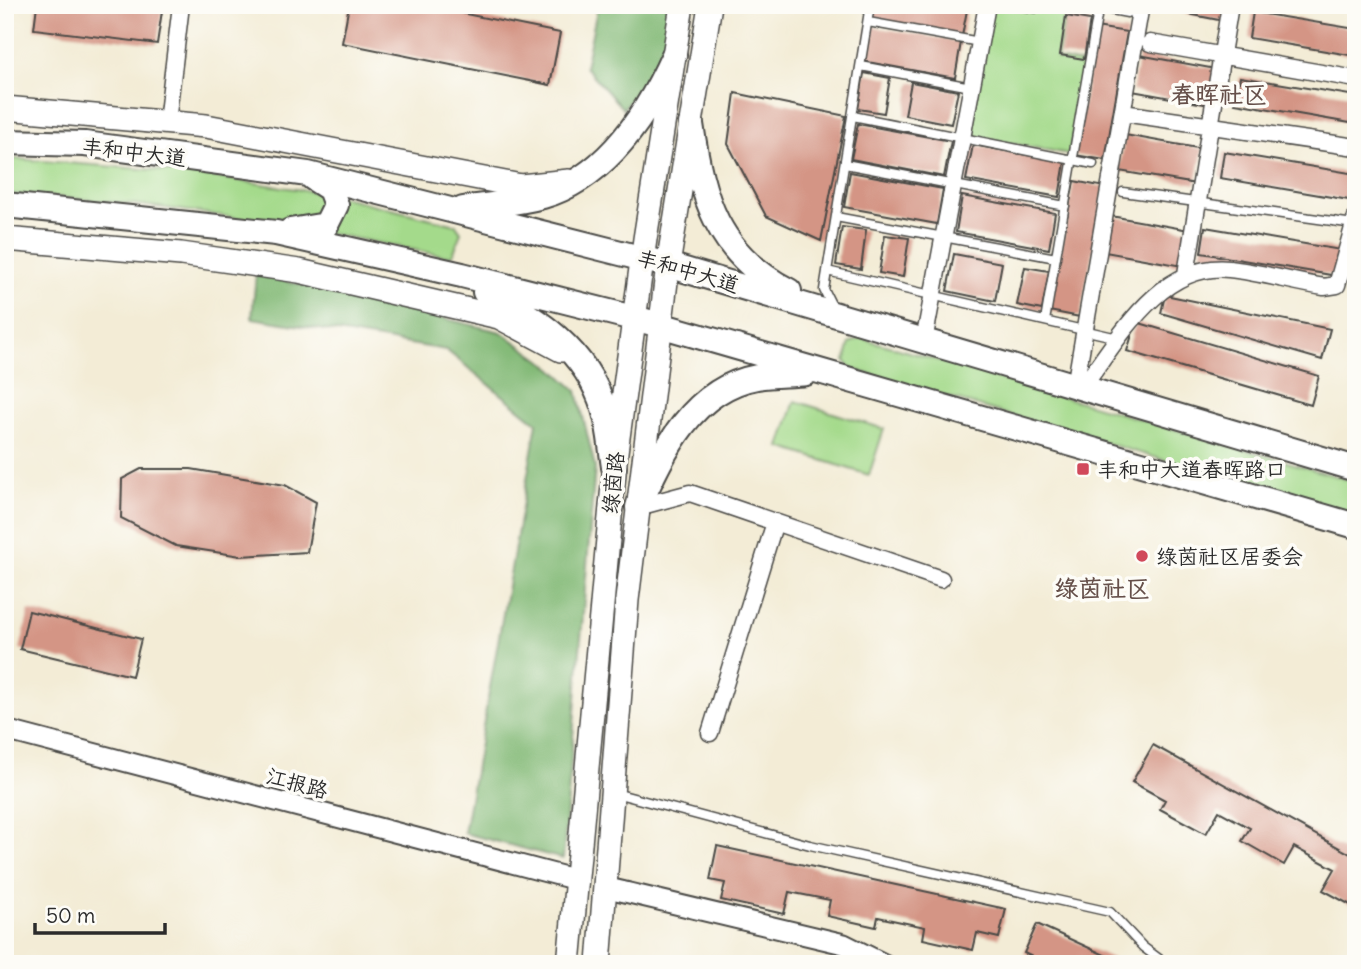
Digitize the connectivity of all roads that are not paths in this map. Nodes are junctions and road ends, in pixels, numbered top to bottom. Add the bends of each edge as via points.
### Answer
1 (181, 5) edge
2 (682, 5) edge
3 (710, 5) edge
4 (870, 5) edge
5 (987, 5) edge
6 (1099, 5) edge
7 (1106, 5) edge
8 (1230, 5) edge
9 (1134, 7) edge
10 (868, 22) junction
11 (980, 42) junction
12 (1150, 43) dead end
13 (674, 55) junction
14 (1221, 56) junction
15 (861, 66) junction
16 (1356, 79) edge
17 (971, 87) junction
18 (5, 108) edge
19 (1123, 113) junction
20 (853, 116) junction
21 (167, 122) junction
22 (691, 124) junction
23 (1210, 126) junction
24 (962, 137) junction
25 (5, 142) edge
26 (1356, 147) edge
27 (1073, 159) junction
28 (845, 164) junction
29 (1093, 164) dead end
30 (308, 174) junction
31 (579, 180) junction
32 (953, 184) junction
33 (1123, 192) dead end
34 (1198, 202) junction
35 (5, 205) edge
36 (1065, 206) junction
37 (451, 210) junction
38 (836, 217) junction
39 (1355, 221) edge
40 (276, 233) junction
41 (944, 237) junction
42 (5, 239) edge
43 (642, 258) junction
44 (1056, 258) junction
45 (668, 265) junction
46 (437, 269) junction
47 (827, 271) junction
48 (1185, 274) junction
49 (933, 296) junction
50 (837, 315) junction
51 (634, 318) junction
52 (1045, 321) junction
53 (661, 326) junction
54 (1085, 331) junction
55 (1119, 338) junction
56 (924, 341) junction
57 (578, 359) junction
58 (822, 372) junction
59 (1079, 387) junction
60 (614, 467) junction
61 (1356, 469) edge
62 (638, 508) junction
63 (775, 522) junction
64 (1356, 526) edge
65 (941, 579) dead end
66 (5, 730) edge
67 (710, 733) dead end
68 (612, 792) junction
69 (577, 880) junction
70 (604, 887) junction
71 (569, 964) edge
72 (598, 964) edge
73 (884, 964) edge
74 (1166, 964) edge

1 - 21 street
2 - 13 main road, 绿茵路
3 - 22 main road, 绿茵路
4 - 10 lane
5 - 11 street
6 - 27 lane
7 - 9 street
8 - 14 street
9 - 19 street
10 - 11 lane
10 - 15 lane
11 - 17 street
12 - 14 street
13 - 31 main road via 657,94 637,122 613,151
13 - 43 main road, 绿茵路
14 - 16 street
14 - 23 street
15 - 17 lane
15 - 20 lane
17 - 24 street
18 - 21 main road
19 - 23 street
19 - 54 street
20 - 24 lane
20 - 28 lane
21 - 31 main road via 263,135 509,184
22 - 45 main road, 绿茵路
22 - 50 main road via 706,202 739,255 771,282
23 - 26 street
23 - 34 street
24 - 27 lane
24 - 32 street
25 - 30 main road, 丰和中大道 via 85,144
27 - 29 lane
27 - 36 lane
28 - 32 lane
28 - 38 lane
30 - 37 main road, 丰和中大道
30 - 40 main road via 330,189 336,205 326,225
31 - 37 main road via 544,196
32 - 36 lane
32 - 41 street
33 - 34 lane
34 - 39 lane
34 - 48 street
35 - 40 main road
36 - 44 lane
37 - 43 main road, 丰和中大道
38 - 41 lane
38 - 47 lane
39 - 48 street via 1337,285 1324,287 1228,269
40 - 46 main road
41 - 44 lane
41 - 49 street
42 - 57 main road via 181,254 299,271 499,317
43 - 45 main road, 丰和中大道
43 - 51 main road, 绿茵路
44 - 52 lane
45 - 50 main road, 丰和中大道
45 - 53 main road, 绿茵路
46 - 51 main road
46 - 57 main road via 520,309 564,341
47 - 49 lane
47 - 50 lane via 824,290
48 - 55 street via 1166,286
49 - 52 lane
49 - 56 street
50 - 56 main road, 丰和中大道
51 - 53 main road
51 - 60 main road, 绿茵路
52 - 54 lane
53 - 58 main road
53 - 62 main road, 绿茵路
54 - 55 lane
54 - 59 street
55 - 59 street
56 - 59 main road, 丰和中大道
57 - 60 main road via 592,378 604,410
58 - 62 main road via 755,377 722,389 691,413 664,449
58 - 64 main road
59 - 61 main road, 丰和中大道
60 - 69 main road, 绿茵路
62 - 63 street via 690,493
62 - 68 main road, 绿茵路
63 - 65 street
63 - 67 street
66 - 69 street, 江报路
68 - 70 main road, 绿茵路
68 - 74 lane via 810,845 1110,912
69 - 71 main road, 绿茵路
70 - 72 main road, 绿茵路
70 - 73 street via 844,944

